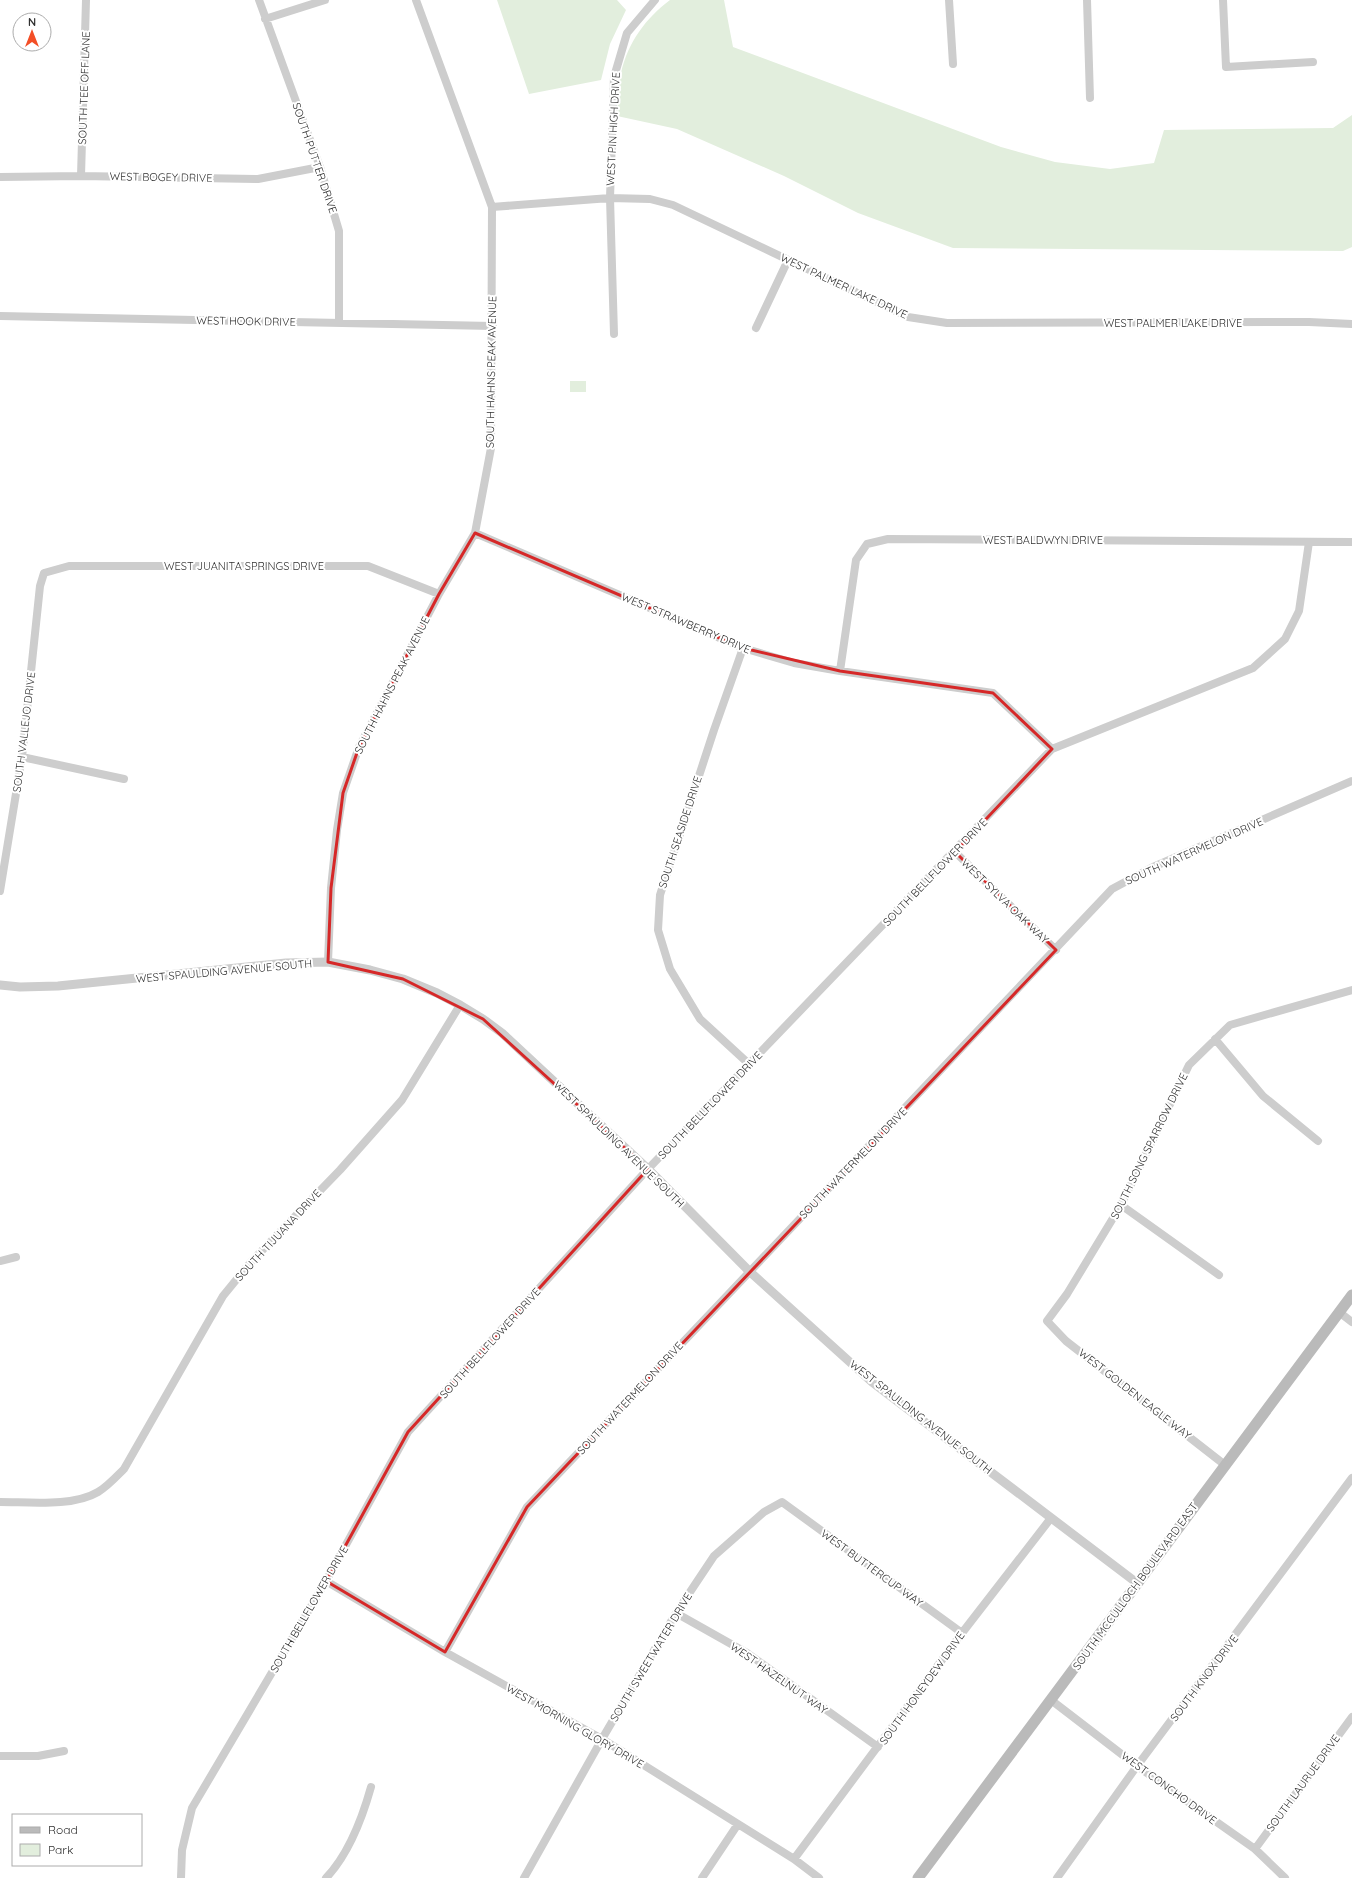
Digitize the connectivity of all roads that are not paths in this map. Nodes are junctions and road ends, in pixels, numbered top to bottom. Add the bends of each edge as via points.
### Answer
1 (86, 0) edge
2 (258, 0) edge
3 (325, 0) edge
4 (416, 0) edge
5 (654, 0) edge
6 (949, 0) edge
7 (1087, 0) edge
8 (1223, 0) edge
9 (265, 19) junction
10 (1313, 62) dead end
11 (953, 64) dead end
12 (1090, 98) dead end
13 (320, 167) junction
14 (81, 176) junction
15 (0, 177) edge
16 (610, 198) junction
17 (492, 207) junction
18 (788, 260) junction
19 (0, 316) edge
20 (339, 322) junction
21 (1352, 324) edge
22 (492, 326) junction
23 (756, 328) dead end
24 (614, 334) dead end
25 (475, 533) junction
26 (1309, 542) junction
27 (1352, 542) edge
28 (44, 572) joint
29 (439, 594) junction
30 (743, 648) junction
31 (840, 671) junction
32 (1052, 749) junction
33 (22, 757) junction
34 (124, 779) dead end
35 (1352, 781) edge
36 (955, 852) junction
37 (0, 891) edge
38 (1056, 950) junction
39 (328, 962) junction
40 (0, 985) edge
41 (1352, 990) edge
42 (460, 1005) junction
43 (1215, 1040) junction
44 (749, 1064) junction
45 (1318, 1141) dead end
46 (648, 1170) junction
47 (1121, 1205) junction
48 (16, 1257) dead end
49 (0, 1261) edge
50 (749, 1271) junction
51 (1220, 1275) dead end
52 (1352, 1295) edge
53 (1339, 1312) junction
54 (1048, 1321) joint
55 (1352, 1322) edge
56 (1225, 1465) junction
57 (1352, 1478) edge
58 (0, 1502) edge
59 (782, 1502) joint
60 (1051, 1518) junction
61 (326, 1581) junction
62 (1137, 1583) junction
63 (676, 1613) junction
64 (962, 1633) junction
65 (445, 1652) junction
66 (1051, 1700) junction
67 (1352, 1717) edge
68 (602, 1739) junction
69 (878, 1747) junction
70 (64, 1751) dead end
71 (0, 1756) edge
72 (1137, 1766) junction
73 (372, 1787) dead end
74 (738, 1824) junction
75 (1255, 1849) junction
76 (794, 1859) junction
77 (182, 1878) edge
78 (326, 1878) edge
79 (524, 1878) edge
80 (702, 1878) edge
81 (819, 1878) edge
82 (918, 1878) edge
83 (1057, 1878) edge
84 (1285, 1878) edge

1 - 14 street, SOUTH TEE OFF LANE
2 - 9 street, SOUTH PUTTER DRIVE
3 - 9 street
4 - 17 street, SOUTH HAHNS PEAK AVENUE
5 - 16 street, WEST PIN HIGH DRIVE via 627,33 614,77
6 - 11 street
7 - 12 street
8 - 10 street via 1226,67
9 - 13 street, SOUTH PUTTER DRIVE
13 - 14 street, WEST BOGEY DRIVE via 258,179
13 - 20 street, SOUTH PUTTER DRIVE via 339,231
14 - 15 street, WEST BOGEY DRIVE
16 - 17 street, WEST PALMER LAKE DRIVE
16 - 18 street, WEST PALMER LAKE DRIVE via 650,199 673,205
16 - 24 street, WEST PIN HIGH DRIVE
17 - 22 street, SOUTH HAHNS PEAK AVENUE
18 - 21 street, WEST PALMER LAKE DRIVE via 908,317 947,324
18 - 23 street
19 - 20 street, WEST HOOK DRIVE
20 - 22 street, WEST HOOK DRIVE
22 - 25 street, SOUTH HAHNS PEAK AVENUE via 491,448
25 - 29 street, SOUTH HAHNS PEAK AVENUE
25 - 30 street, WEST STRAWBERRY DRIVE
26 - 27 street, WEST BALDWYN DRIVE
26 - 31 street, WEST BALDWYN DRIVE via 888,539 867,544 856,560
26 - 32 street, SOUTH BELLFLOWER DRIVE via 1299,611 1285,639 1253,668
28 - 29 street, WEST JUANITA SPRINGS DRIVE via 69,566 368,566
28 - 33 street, SOUTH VALLEJO DRIVE via 40,586
29 - 39 street, SOUTH HAHNS PEAK AVENUE via 359,747 342,793 331,888
30 - 31 street, WEST STRAWBERRY DRIVE via 794,663
30 - 44 street, SOUTH SEASIDE DRIVE via 660,895 658,930 670,969 700,1019
31 - 32 street, WEST STRAWBERRY DRIVE via 993,693
32 - 36 street, SOUTH BELLFLOWER DRIVE
33 - 34 street
33 - 37 street, SOUTH VALLEJO DRIVE
35 - 38 street, SOUTH WATERMELON DRIVE via 1153,867 1112,889
36 - 38 street, WEST SYLVA OAK WAY
36 - 44 street, SOUTH BELLFLOWER DRIVE
38 - 50 street, SOUTH WATERMELON DRIVE
39 - 40 street, WEST SPAULDING AVENUE SOUTH via 286,963 58,986
39 - 42 street, WEST SPAULDING AVENUE SOUTH via 403,979
41 - 43 street, SOUTH SONG SPARROW DRIVE via 1230,1025
42 - 46 street, WEST SPAULDING AVENUE SOUTH via 502,1033
42 - 58 street, SOUTH TIJUANA DRIVE via 402,1100 250,1263 223,1296 124,1469 98,1492 82,1499
43 - 45 street via 1263,1096
43 - 47 street, SOUTH SONG SPARROW DRIVE via 1189,1065
44 - 46 street, SOUTH BELLFLOWER DRIVE
46 - 50 street, WEST SPAULDING AVENUE SOUTH
46 - 61 street, SOUTH BELLFLOWER DRIVE via 408,1432
47 - 51 street
47 - 54 street, SOUTH SONG SPARROW DRIVE
48 - 49 street
50 - 60 street, WEST SPAULDING AVENUE SOUTH via 872,1382
50 - 65 street, SOUTH WATERMELON DRIVE via 527,1507
52 - 53 main road, SOUTH MCCULLOCH BOULEVARD EAST
53 - 55 street
53 - 56 main road, SOUTH MCCULLOCH BOULEVARD EAST
54 - 56 street, WEST GOLDEN EAGLE WAY via 1066,1341
56 - 62 main road, SOUTH MCCULLOCH BOULEVARD EAST
57 - 72 street, SOUTH KNOX DRIVE
59 - 63 street, SOUTH SWEETWATER DRIVE via 764,1512 714,1556
59 - 64 street, WEST BUTTERCUP WAY
60 - 62 street, WEST SPAULDING AVENUE SOUTH
60 - 64 street, SOUTH HONEYDEW DRIVE
61 - 65 street, WEST MORNING GLORY DRIVE
61 - 77 street, SOUTH BELLFLOWER DRIVE via 192,1808 182,1850
62 - 66 main road, SOUTH MCCULLOCH BOULEVARD EAST
63 - 68 street, SOUTH SWEETWATER DRIVE
63 - 69 street, WEST HAZELNUT WAY via 748,1653
64 - 69 street, SOUTH HONEYDEW DRIVE
65 - 68 street, WEST MORNING GLORY DRIVE
66 - 72 street, WEST CONCHO DRIVE
66 - 82 main road, SOUTH MCCULLOCH BOULEVARD EAST
67 - 75 street, SOUTH LAURUE DRIVE
68 - 74 street, WEST MORNING GLORY DRIVE
68 - 79 street, SOUTH SWEETWATER DRIVE
69 - 76 street, SOUTH HONEYDEW DRIVE
70 - 71 street via 38,1756
72 - 75 street, WEST CONCHO DRIVE
72 - 83 street, SOUTH KNOX DRIVE
73 - 78 street via 364,1814 336,1867
74 - 76 street, WEST MORNING GLORY DRIVE
74 - 80 street
75 - 84 street, WEST CONCHO DRIVE
76 - 81 street, WEST MORNING GLORY DRIVE

